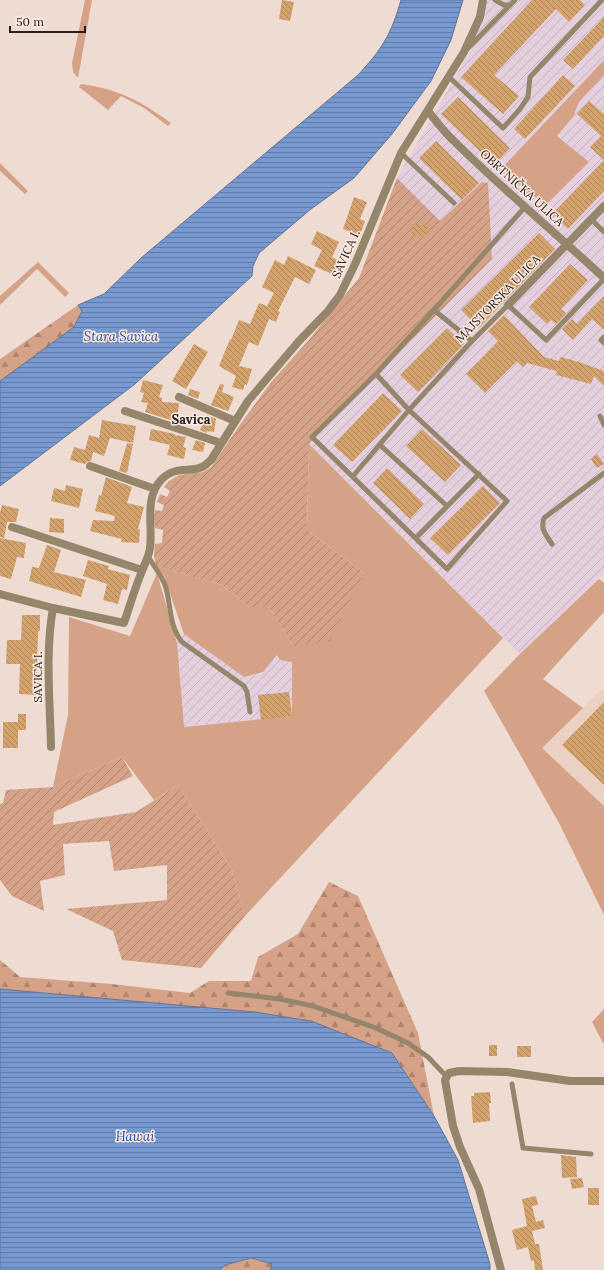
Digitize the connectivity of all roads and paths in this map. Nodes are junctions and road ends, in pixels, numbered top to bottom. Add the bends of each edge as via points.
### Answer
1 (483, 0) edge
2 (495, 0) edge
3 (515, 0) edge
4 (602, 0) edge
5 (510, 5) junction
6 (464, 52) junction
7 (448, 76) junction
8 (428, 112) junction
9 (400, 153) junction
10 (454, 203) dead end
11 (604, 206) edge
12 (524, 208) junction
13 (591, 219) junction
14 (604, 232) edge
15 (567, 244) junction
16 (604, 279) edge
17 (508, 306) junction
18 (434, 310) junction
19 (604, 337) edge
20 (472, 341) junction
21 (604, 343) edge
22 (376, 374) junction
23 (179, 398) dead end
24 (409, 410) junction
25 (125, 411) dead end
26 (600, 416) dead end
27 (235, 421) junction
28 (604, 425) edge
29 (221, 443) junction
30 (380, 445) junction
31 (90, 466) dead end
32 (604, 473) edge
33 (479, 474) junction
34 (353, 476) junction
35 (155, 489) junction
36 (447, 506) junction
37 (12, 528) dead end
38 (416, 538) junction
39 (552, 544) dead end
40 (148, 557) junction
41 (142, 570) junction
42 (0, 594) edge
43 (53, 608) junction
44 (250, 712) dead end
45 (52, 747) dead end
46 (228, 993) dead end
47 (446, 1076) junction
48 (604, 1081) edge
49 (512, 1084) dead end
50 (591, 1154) dead end
51 (501, 1270) edge

1 - 6 street, SAVICA I. via 478,22
2 - 5 lane
3 - 5 lane, SAVICA I.
4 - 7 lane via 530,77 528,97 503,128
5 - 6 lane, SAVICA I.
6 - 7 street, SAVICA I.
7 - 8 street, SAVICA I.
8 - 9 street, SAVICA I.
8 - 12 street, OBRTNIČKA ULICA via 453,140
9 - 10 lane
9 - 27 street, SAVICA I. via 340,295 248,401
11 - 13 street, MAJSTORSKA ULICA
12 - 15 street, OBRTNIČKA ULICA
12 - 18 lane
13 - 14 lane
13 - 15 street, MAJSTORSKA ULICA
15 - 16 street, OBRTNIČKA ULICA
15 - 17 street, MAJSTORSKA ULICA
16 - 17 lane via 546,340
17 - 20 lane, MAJSTORSKA ULICA
18 - 20 lane
18 - 22 lane
19 - 21 lane via 601,340
20 - 24 lane, MAJSTORSKA ULICA
22 - 24 lane
22 - 34 lane via 312,437
23 - 27 street
24 - 30 lane, MAJSTORSKA ULICA
24 - 33 lane
25 - 29 street
26 - 28 lane
27 - 29 street, SAVICA I.
29 - 35 street, SAVICA I. via 204,466 167,474
30 - 34 lane, MAJSTORSKA ULICA
30 - 36 lane
31 - 35 street
32 - 39 lane via 544,518 543,531
33 - 36 lane
33 - 38 lane via 507,501 447,568
34 - 38 lane
35 - 40 street, SAVICA I. via 151,502
36 - 38 lane
37 - 41 street
40 - 41 street, SAVICA I.
40 - 44 lane via 165,586 177,636 244,686
41 - 43 street, SAVICA I. via 124,623
42 - 43 street, SAVICA I.
43 - 45 street, SAVICA I. via 50,624 49,678
46 - 47 lane via 313,1006 376,1028 408,1043 428,1057
47 - 48 street via 459,1071 480,1071 570,1081
47 - 51 street via 453,1126 479,1189
49 - 50 lane via 523,1148

